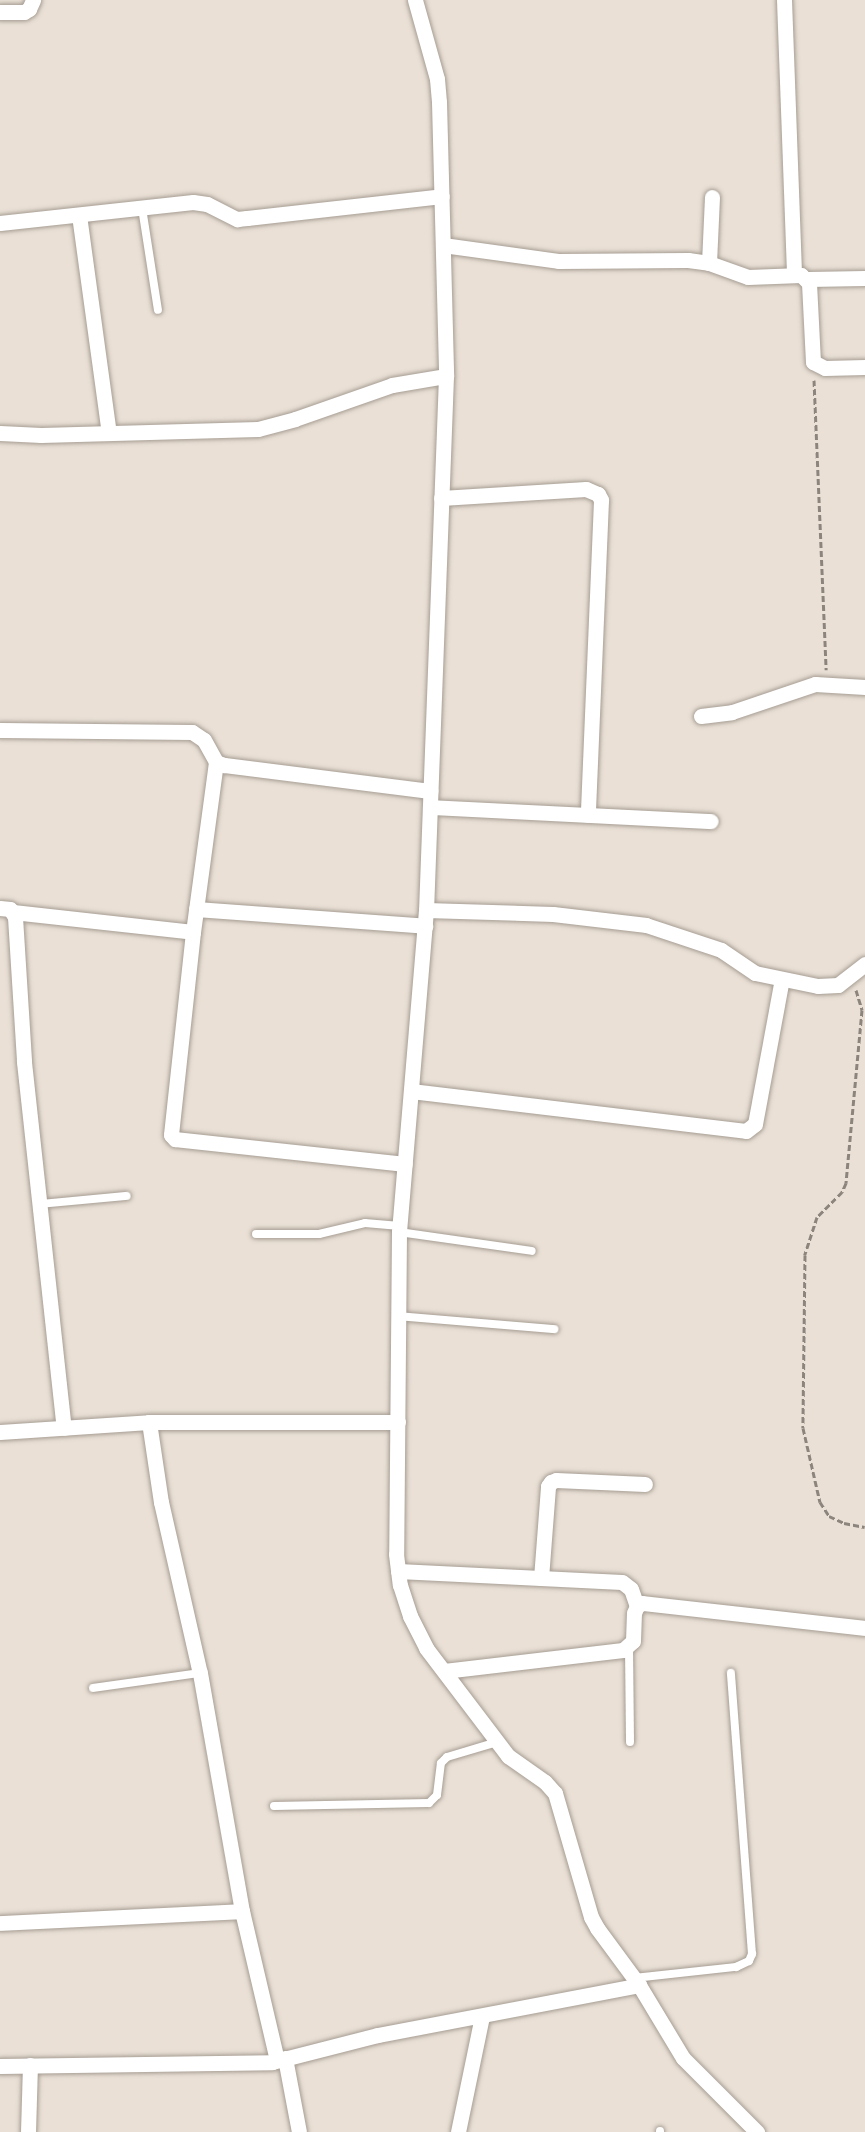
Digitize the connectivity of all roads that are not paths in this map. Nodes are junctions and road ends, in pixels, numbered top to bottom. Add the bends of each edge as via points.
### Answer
1 (33, 0) edge
2 (415, 0) edge
3 (784, 0) edge
4 (0, 12) edge
5 (442, 196) junction
6 (712, 197) dead end
7 (142, 208) junction
8 (79, 215) junction
9 (0, 223) edge
10 (443, 245) junction
11 (708, 263) junction
12 (801, 277) junction
13 (865, 278) edge
14 (158, 310) dead end
15 (865, 367) edge
16 (446, 376) junction
17 (0, 433) edge
18 (109, 434) junction
19 (441, 498) junction
20 (865, 687) edge
21 (701, 716) dead end
22 (0, 730) edge
23 (216, 762) junction
24 (430, 799) junction
25 (588, 815) junction
26 (711, 821) dead end
27 (196, 909) junction
28 (7, 910) edge
29 (426, 910) junction
30 (425, 926) junction
31 (193, 932) junction
32 (865, 964) edge
33 (782, 979) junction
34 (411, 1091) junction
35 (405, 1164) junction
36 (127, 1196) dead end
37 (40, 1204) junction
38 (399, 1229) junction
39 (256, 1234) dead end
40 (532, 1251) dead end
41 (398, 1316) junction
42 (554, 1329) dead end
43 (149, 1422) junction
44 (398, 1422) junction
45 (64, 1428) junction
46 (0, 1432) edge
47 (645, 1484) dead end
48 (398, 1571) junction
49 (541, 1578) junction
50 (637, 1606) junction
51 (865, 1628) edge
52 (629, 1646) junction
53 (444, 1671) junction
54 (200, 1673) junction
55 (731, 1673) dead end
56 (93, 1688) dead end
57 (497, 1742) junction
58 (630, 1742) dead end
59 (274, 1806) dead end
60 (242, 1911) junction
61 (0, 1923) edge
62 (636, 1982) junction
63 (482, 2016) junction
64 (281, 2059) junction
65 (30, 2065) junction
66 (0, 2066) edge
67 (28, 2132) edge
68 (299, 2132) edge
69 (458, 2132) edge
70 (757, 2132) edge

1 - 4 street via 24,12
2 - 5 street via 437,79
3 - 12 street
5 - 7 street via 237,219 207,204 193,202
5 - 10 street
6 - 11 street
7 - 8 street
7 - 14 lane
8 - 9 street
8 - 18 street
10 - 11 street via 558,261
10 - 16 street
11 - 12 street via 748,277
12 - 13 street
12 - 15 street via 813,362 825,368
16 - 18 street via 385,387 258,429
16 - 19 street
17 - 18 street
19 - 24 street
19 - 25 street via 586,489 598,494 601,500
20 - 21 street via 802,686 732,712
22 - 23 street via 192,732 204,740
23 - 24 street
23 - 27 street
24 - 25 street
24 - 29 street
25 - 26 street
27 - 30 street
27 - 31 street
28 - 31 street
28 - 37 street
29 - 30 street
29 - 33 street via 553,914 646,925 721,950 754,973
30 - 34 street
31 - 35 street via 171,1135 175,1139
32 - 33 street via 828,987
33 - 34 street via 756,1124 746,1131
34 - 35 street
35 - 38 street
36 - 37 lane
37 - 45 street
38 - 39 lane via 365,1223 319,1234
38 - 40 lane
38 - 41 street
41 - 42 lane
41 - 44 street
43 - 44 street
43 - 45 street
43 - 54 street via 161,1502
44 - 48 street
45 - 46 street
47 - 49 street via 556,1479 552,1482 548,1486
48 - 49 street
48 - 53 street via 410,1616 426,1648
49 - 50 street via 622,1582 631,1589
50 - 51 street via 642,1602
50 - 52 street
52 - 53 street via 623,1650
52 - 58 lane
53 - 57 street
54 - 56 lane
54 - 60 street
55 - 62 lane via 750,1961
57 - 59 lane via 441,1762 437,1795 429,1803
57 - 62 street via 508,1756 555,1793 591,1917
60 - 61 street
60 - 64 street
62 - 63 street
62 - 70 street via 683,2058
63 - 64 street via 378,2035
63 - 69 street
64 - 65 street
64 - 68 street
65 - 66 street
65 - 67 street

